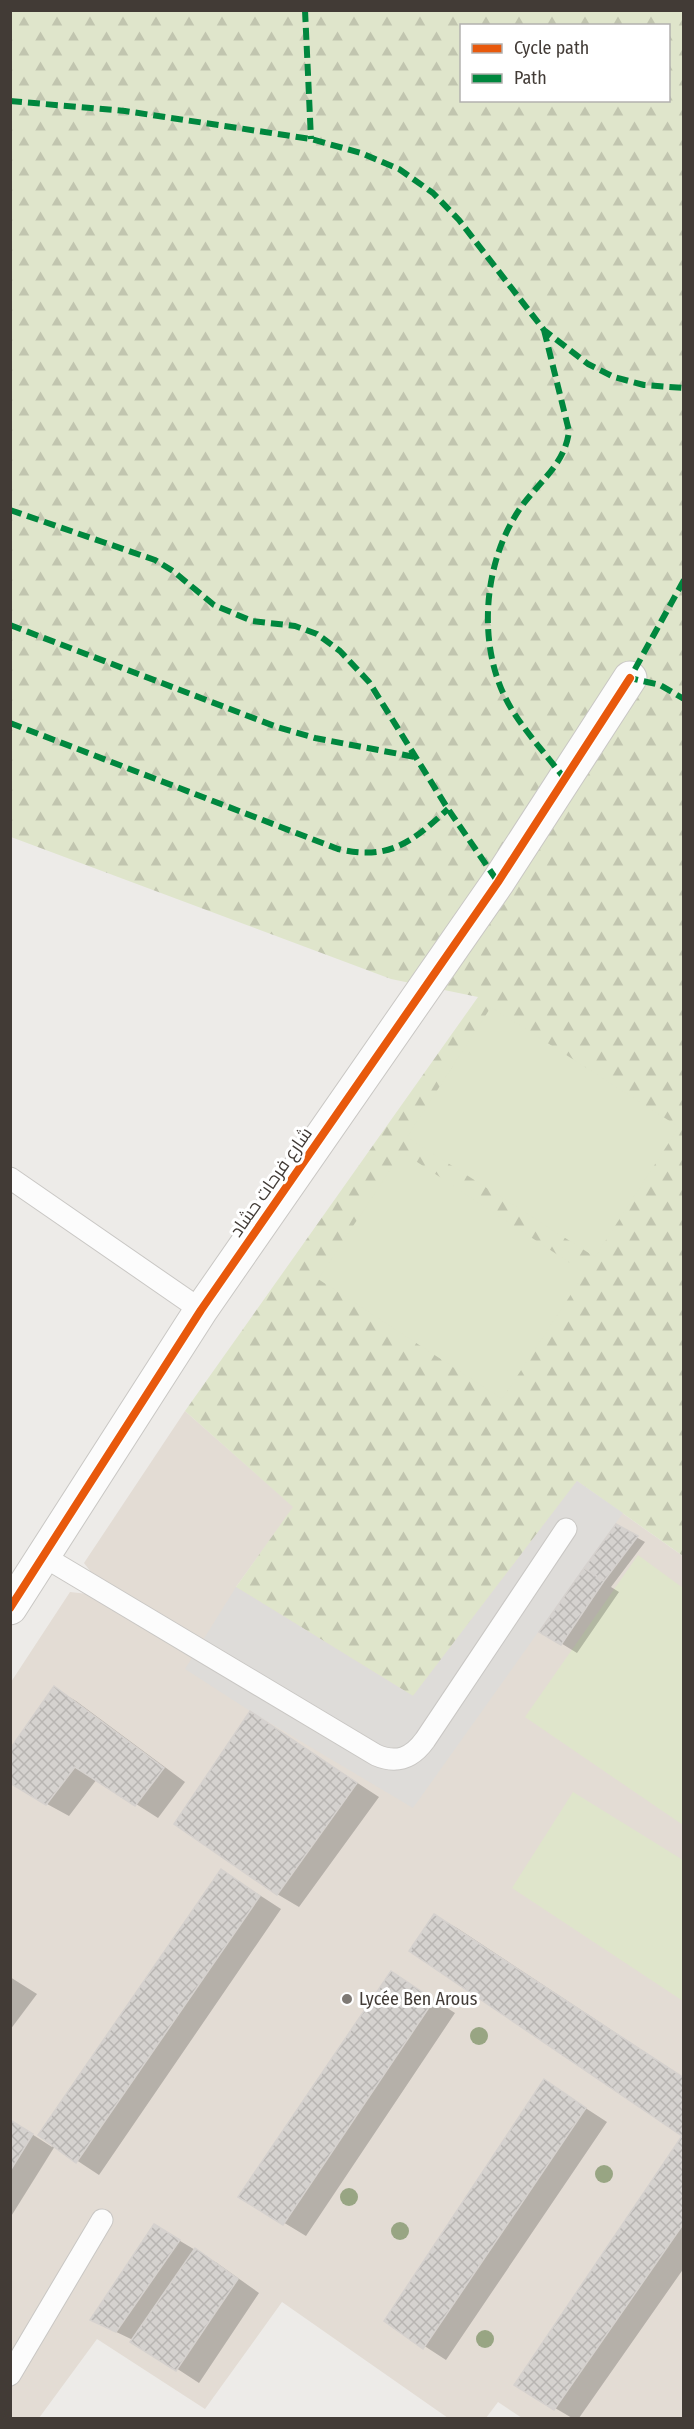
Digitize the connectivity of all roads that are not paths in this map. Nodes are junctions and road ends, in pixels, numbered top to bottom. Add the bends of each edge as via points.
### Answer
1 (630, 678) dead end
2 (10, 1178) edge
3 (201, 1310) junction
4 (566, 1529) dead end
5 (43, 1556) junction
6 (10, 1608) edge
7 (102, 2220) dead end
8 (10, 2375) edge

1 - 3 street, شارع فرحات حشاد via 498,882
2 - 3 lane
3 - 5 street, شارع فرحات حشاد
4 - 5 lane via 418,1750 397,1760 376,1755
5 - 6 street, شارع فرحات حشاد
7 - 8 lane

